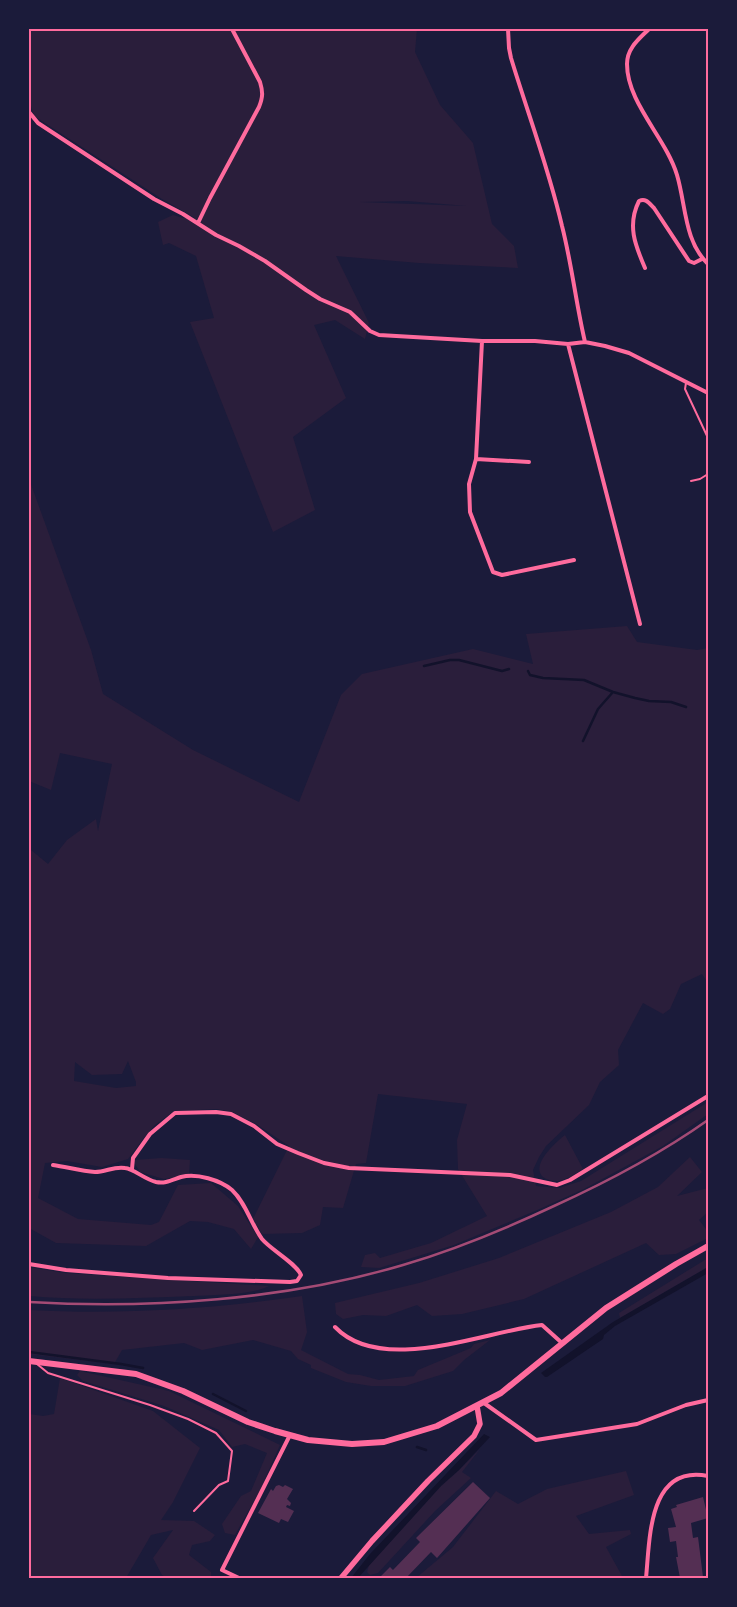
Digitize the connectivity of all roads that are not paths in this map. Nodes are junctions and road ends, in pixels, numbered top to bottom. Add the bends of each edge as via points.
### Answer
1 (232, 29) edge
2 (508, 29) edge
3 (649, 29) edge
4 (29, 112) edge
5 (198, 224) junction
6 (702, 259) junction
7 (708, 264) edge
8 (645, 268) dead end
9 (482, 340) junction
10 (585, 342) junction
11 (568, 344) junction
12 (687, 382) junction
13 (708, 393) edge
14 (708, 438) edge
15 (476, 459) junction
16 (529, 462) dead end
17 (708, 474) edge
18 (691, 481) dead end
19 (574, 560) dead end
20 (640, 624) dead end
21 (708, 1096) edge
22 (53, 1165) dead end
23 (132, 1169) junction
24 (708, 1246) edge
25 (29, 1264) edge
26 (335, 1327) dead end
27 (562, 1343) junction
28 (31, 1361) edge
29 (708, 1400) edge
30 (484, 1403) junction
31 (477, 1406) junction
32 (290, 1436) junction
33 (708, 1476) edge
34 (194, 1511) dead end
35 (239, 1578) edge
36 (342, 1578) edge
37 (646, 1578) edge

1 - 5 street via 260,82 262,98
2 - 10 street via 511,58 562,226
3 - 6 street via 630,51 628,72 639,103 677,174 693,244
4 - 5 street via 38,123
5 - 9 street via 265,261 313,294 350,312 379,335
6 - 7 street
6 - 8 street via 694,263 689,261 654,208 643,200 639,201 632,219 635,246
9 - 11 street
9 - 15 street
10 - 11 street
10 - 12 street via 629,354
11 - 20 street
12 - 13 street
12 - 14 lane via 686,389
15 - 16 street
15 - 19 street via 469,484 470,512 493,572 502,574
17 - 18 lane
21 - 23 street via 557,1185 510,1175 349,1168 324,1163 277,1144 254,1126 231,1114 216,1112 175,1113 150,1134 133,1158
22 - 23 street via 96,1172
23 - 25 street via 156,1182 185,1176 222,1183 236,1195 262,1239 300,1271 300,1278 290,1282 168,1278
24 - 27 main road via 606,1308
26 - 27 street via 344,1336 360,1343 387,1349 444,1345 542,1325
27 - 30 main road
28 - 32 main road via 120,1371 144,1377 183,1391 248,1422
28 - 34 lane via 48,1373 150,1405 216,1433 232,1451 228,1481 218,1485
29 - 30 street via 637,1424 536,1440
30 - 31 main road
31 - 32 main road via 437,1426 384,1442 352,1444
31 - 36 main road via 480,1424 474,1436 372,1541
32 - 35 street via 222,1570
33 - 37 street via 690,1474 680,1478 662,1494 652,1516

